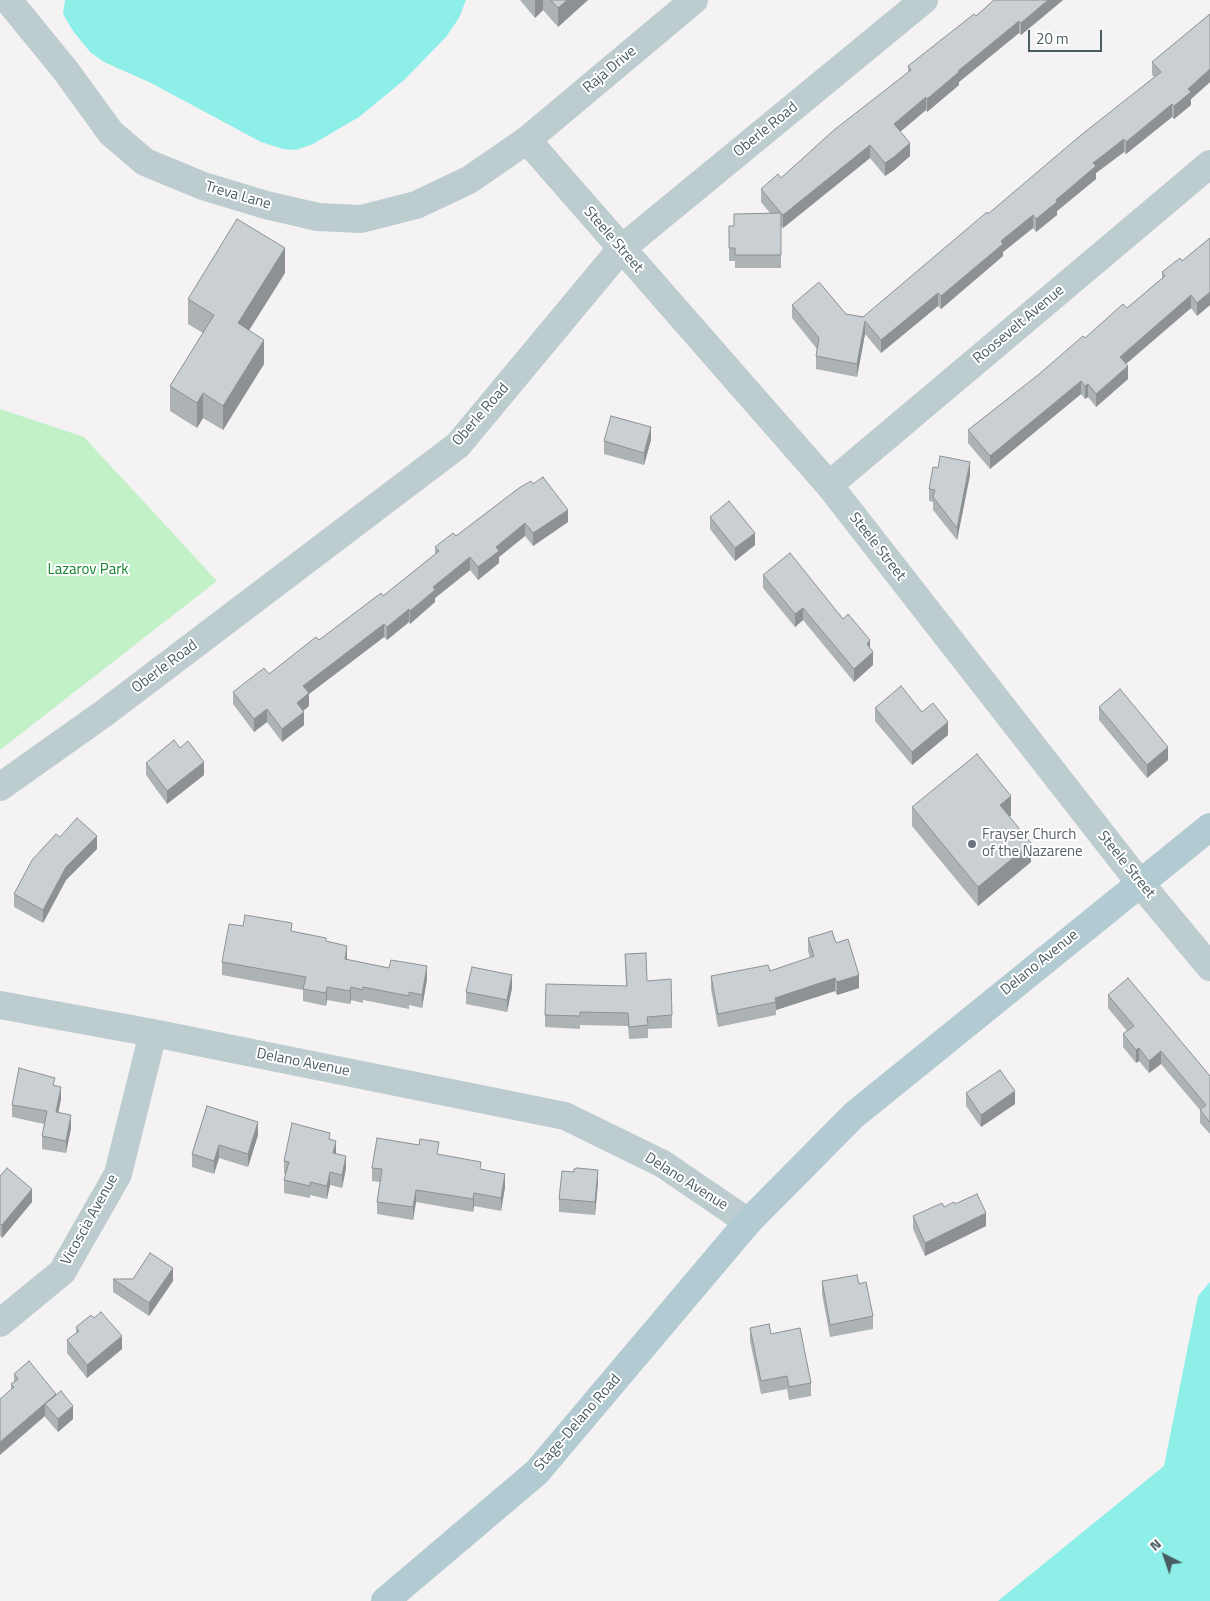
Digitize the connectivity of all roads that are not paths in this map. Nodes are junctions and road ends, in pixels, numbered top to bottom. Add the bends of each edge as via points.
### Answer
1 (8, 0) edge
2 (694, 0) edge
3 (924, 0) edge
4 (527, 140) junction
5 (1210, 164) edge
6 (621, 249) junction
7 (829, 486) junction
8 (0, 787) edge
9 (1210, 827) edge
10 (1139, 882) junction
11 (1210, 967) edge
12 (0, 1005) edge
13 (153, 1033) junction
14 (748, 1222) junction
15 (0, 1323) edge
16 (385, 1601) edge

1 - 4 street, Treva Lane via 111,133 145,162 203,186 266,204 318,217 361,219 407,208 468,180
2 - 4 street, Raja Drive
3 - 6 street, Oberle Road
4 - 6 street, Steele Street
5 - 7 street, Roosevelt Avenue
6 - 7 street, Steele Street
6 - 8 street, Oberle Road via 458,445 103,714
7 - 10 street, Steele Street
9 - 10 main road, Delano Avenue
10 - 11 street, Steele Street
10 - 14 main road, Delano Avenue via 854,1115
12 - 13 street, Delano Avenue
13 - 14 street, Delano Avenue via 565,1116 663,1164
13 - 15 street, Vicoscia Avenue via 118,1174 62,1272
14 - 16 main road, Stage-Delano Road via 537,1472

